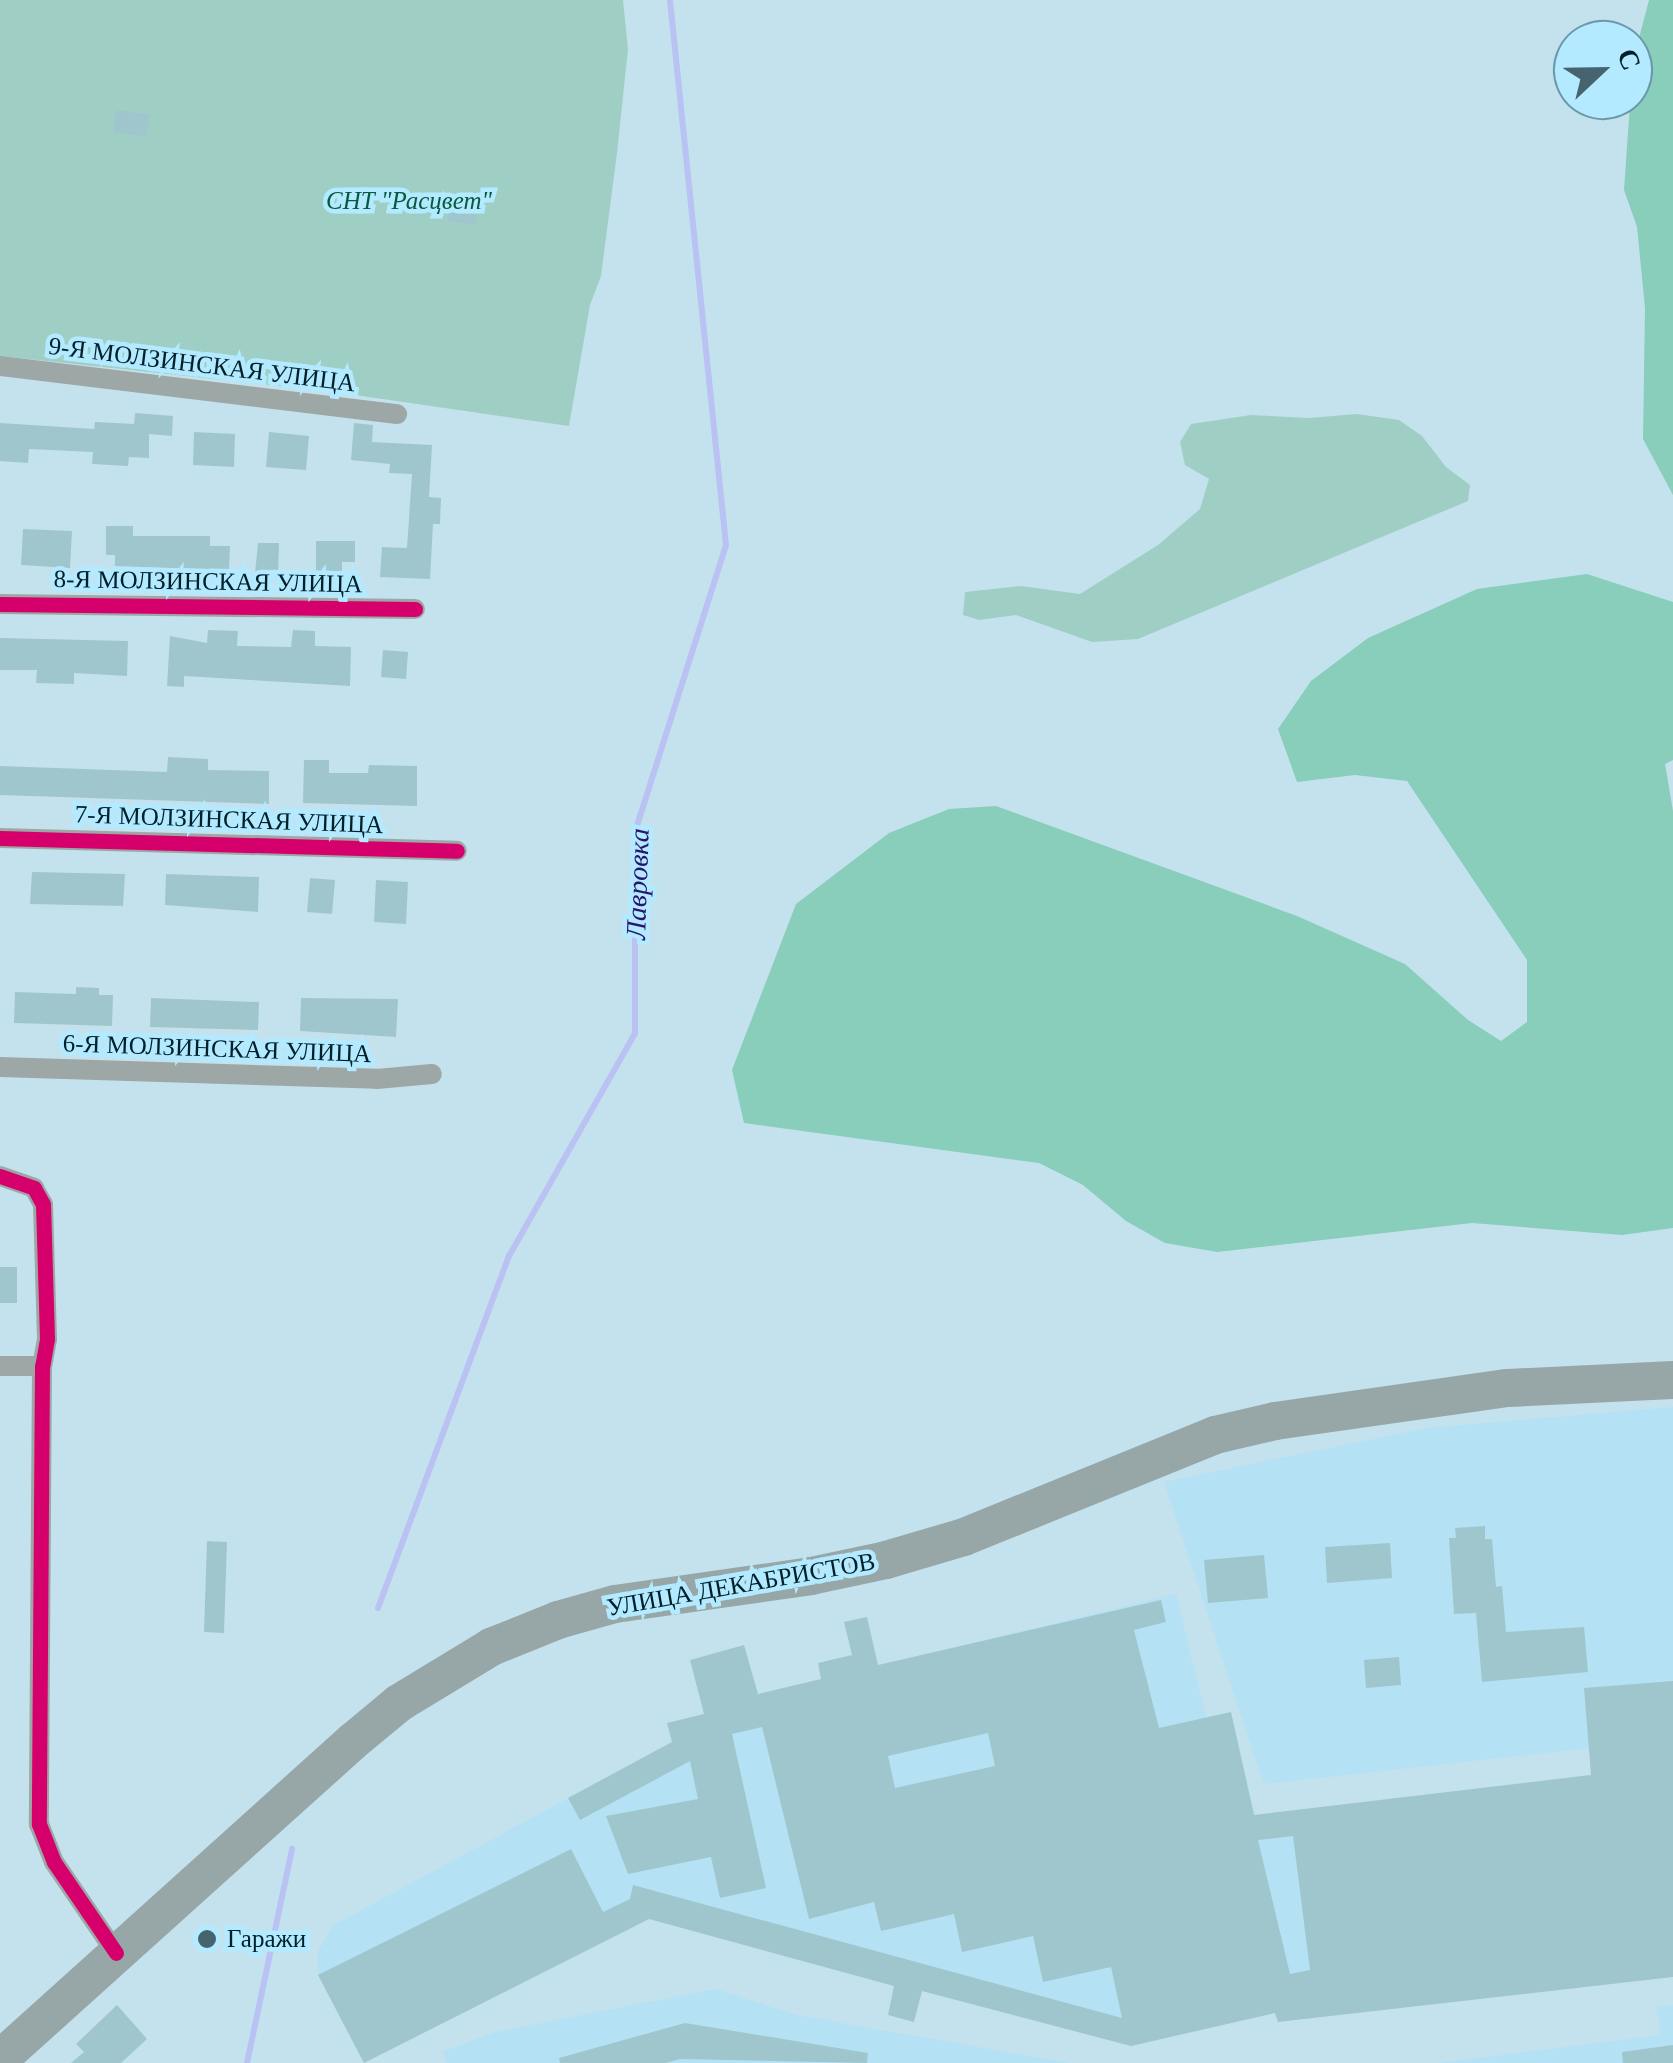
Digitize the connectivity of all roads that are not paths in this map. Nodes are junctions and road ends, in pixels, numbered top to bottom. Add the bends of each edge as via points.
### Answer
1 (0, 366) edge
2 (397, 414) dead end
3 (0, 604) edge
4 (415, 609) dead end
5 (0, 838) edge
6 (457, 851) dead end
7 (0, 1068) edge
8 (432, 1074) dead end
9 (0, 1176) edge
10 (0, 1366) edge
11 (42, 1366) junction
12 (1673, 1380) edge
13 (116, 1953) junction
14 (0, 2059) edge

1 - 2 street, 9-Я МОЛЗИНСКАЯ УЛИЦА
3 - 4 street, 8-Я МОЛЗИНСКАЯ УЛИЦА
5 - 6 street, 7-Я МОЛЗИНСКАЯ УЛИЦА
7 - 8 street, 6-Я МОЛЗИНСКАЯ УЛИЦА via 377,1079
9 - 11 street via 34,1188 44,1204
10 - 11 street
11 - 13 street via 39,1824 54,1862
12 - 13 highway, УЛИЦА ДЕКАБРИСТОВ via 1508,1388 1276,1420 1216,1435 964,1537 886,1560 616,1604 558,1620 492,1647 399,1703
13 - 14 highway, УЛИЦА ДЕКАБРИСТОВ

